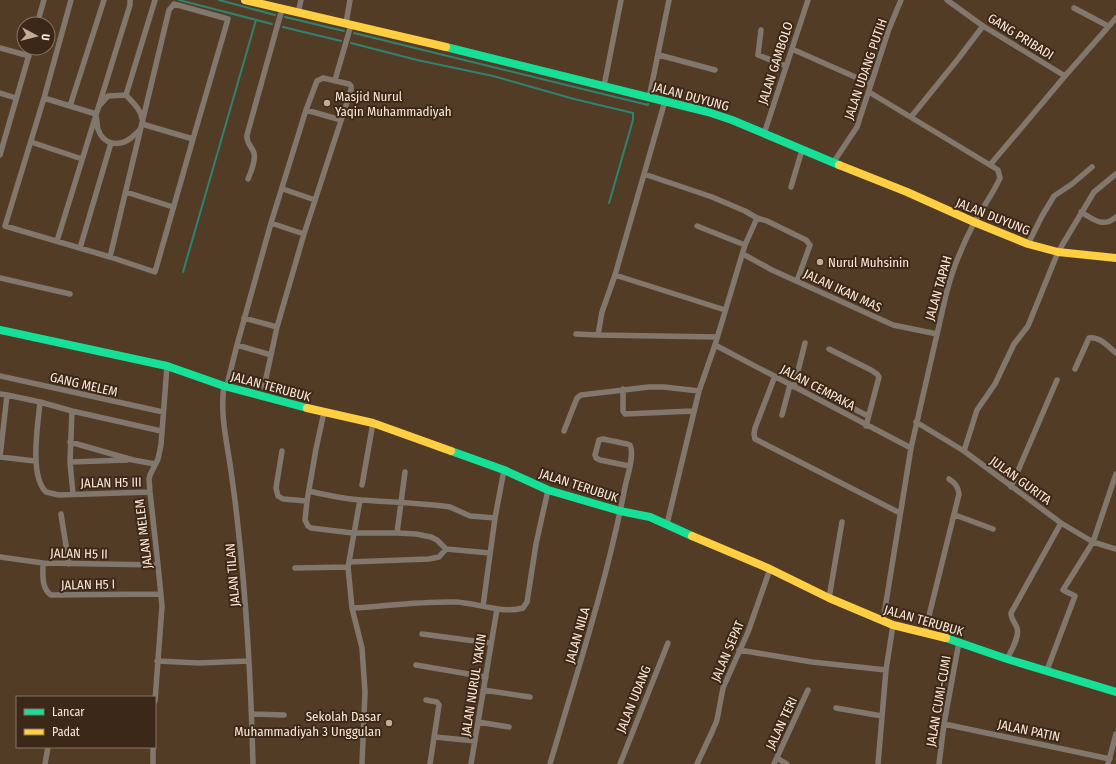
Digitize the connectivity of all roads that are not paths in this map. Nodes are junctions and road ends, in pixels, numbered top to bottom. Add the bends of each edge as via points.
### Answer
1 (44, 0) edge
2 (71, 0) edge
3 (104, 0) edge
4 (130, 0) edge
5 (155, 0) edge
6 (245, 0) edge
7 (301, 0) edge
8 (350, 0) edge
9 (621, 0) edge
10 (669, 0) edge
11 (808, 0) edge
12 (902, 0) edge
13 (947, 0) edge
14 (1074, 8) dead end
15 (282, 9) junction
16 (298, 13) junction
17 (39, 16) edge
18 (1116, 18) edge
19 (348, 24) junction
20 (983, 26) junction
21 (1108, 26) junction
22 (761, 30) dead end
23 (0, 48) edge
24 (792, 49) junction
25 (16, 52) edge
26 (659, 55) junction
27 (29, 56) edge
28 (786, 66) junction
29 (715, 70) dead end
30 (1065, 76) junction
31 (335, 80) junction
32 (872, 84) junction
33 (604, 86) junction
34 (869, 92) junction
35 (0, 93) edge
36 (126, 95) junction
37 (16, 98) junction
38 (44, 98) junction
39 (649, 98) junction
40 (665, 101) junction
41 (70, 106) junction
42 (306, 110) junction
43 (96, 114) junction
44 (911, 117) junction
45 (341, 120) junction
46 (142, 124) junction
47 (764, 134) junction
48 (3, 135) edge
49 (193, 139) junction
50 (31, 142) junction
51 (111, 143) junction
52 (802, 150) junction
53 (0, 155) edge
54 (82, 159) junction
55 (833, 163) junction
56 (990, 165) junction
57 (1092, 167) dead end
58 (644, 174) junction
59 (1116, 174) edge
60 (248, 179) dead end
61 (790, 187) dead end
62 (283, 188) junction
63 (126, 192) junction
64 (316, 200) junction
65 (173, 207) junction
66 (1081, 212) junction
67 (1116, 217) edge
68 (757, 218) junction
69 (974, 222) junction
70 (272, 223) junction
71 (697, 226) dead end
72 (304, 234) junction
73 (57, 241) junction
74 (1028, 244) junction
75 (745, 245) junction
76 (80, 248) junction
77 (1058, 252) junction
78 (743, 254) junction
79 (110, 257) junction
80 (1116, 258) edge
81 (615, 275) junction
82 (0, 278) edge
83 (797, 280) junction
84 (70, 294) dead end
85 (725, 310) junction
86 (244, 318) junction
87 (276, 327) junction
88 (0, 330) edge
89 (576, 334) dead end
90 (937, 334) junction
91 (598, 335) junction
92 (717, 337) junction
93 (805, 343) dead end
94 (237, 345) junction
95 (715, 346) junction
96 (829, 349) dead end
97 (1116, 353) edge
98 (271, 355) junction
99 (167, 366) junction
100 (1075, 369) dead end
101 (0, 376) edge
102 (775, 376) junction
103 (1057, 380) dead end
104 (226, 384) junction
105 (792, 386) junction
106 (264, 387) dead end
107 (623, 390) junction
108 (699, 391) junction
109 (819, 391) dead end
110 (0, 394) edge
111 (7, 395) junction
112 (40, 402) junction
113 (840, 402) junction
114 (72, 410) junction
115 (836, 410) junction
116 (693, 411) junction
117 (163, 412) junction
118 (324, 412) junction
119 (782, 414) dead end
120 (868, 416) junction
121 (916, 422) junction
122 (373, 423) junction
123 (866, 426) junction
124 (162, 431) junction
125 (564, 431) dead end
126 (70, 442) junction
127 (910, 448) junction
128 (282, 451) dead end
129 (964, 451) junction
130 (0, 457) edge
131 (133, 460) junction
132 (35, 461) junction
133 (70, 462) junction
134 (155, 464) junction
135 (629, 466) junction
136 (504, 470) junction
137 (405, 472) dead end
138 (1116, 474) edge
139 (949, 479) dead end
140 (362, 485) dead end
141 (1011, 486) junction
142 (548, 490) junction
143 (309, 491) junction
144 (150, 492) junction
145 (73, 494) junction
146 (360, 500) junction
147 (307, 501) junction
148 (401, 502) junction
149 (620, 511) junction
150 (900, 513) junction
151 (61, 514) dead end
152 (955, 515) junction
153 (495, 518) junction
154 (842, 522) dead end
155 (1061, 523) junction
156 (667, 524) junction
157 (993, 529) dead end
158 (353, 533) junction
159 (397, 533) junction
160 (1093, 542) junction
161 (446, 549) junction
162 (1116, 549) edge
163 (490, 553) junction
164 (0, 557) edge
165 (43, 563) junction
166 (68, 564) junction
167 (349, 564) junction
168 (158, 565) junction
169 (295, 568) dead end
170 (770, 569) junction
171 (161, 594) junction
172 (828, 598) junction
173 (483, 606) junction
174 (352, 608) junction
175 (497, 609) junction
176 (883, 621) junction
177 (893, 625) junction
178 (925, 632) junction
179 (422, 634) dead end
180 (959, 642) junction
181 (490, 643) junction
182 (668, 643) dead end
183 (739, 650) junction
184 (1007, 659) junction
185 (157, 661) junction
186 (248, 661) junction
187 (416, 665) dead end
188 (886, 670) junction
189 (1047, 670) junction
190 (486, 677) junction
191 (483, 690) junction
192 (808, 690) dead end
193 (1116, 692) edge
194 (155, 696) edge
195 (530, 697) dead end
196 (426, 700) dead end
197 (836, 708) dead end
198 (252, 714) junction
199 (284, 715) dead end
200 (882, 716) junction
201 (478, 722) junction
202 (944, 724) junction
203 (509, 727) dead end
204 (1116, 734) edge
205 (434, 737) junction
206 (475, 741) junction
207 (48, 748) edge
208 (153, 748) edge
209 (777, 758) junction
210 (1109, 761) edge
211 (45, 764) edge
212 (153, 764) edge
213 (253, 764) edge
214 (362, 764) edge
215 (430, 764) edge
216 (471, 764) edge
217 (550, 764) edge
218 (620, 764) edge
219 (697, 764) edge
220 (774, 764) edge
221 (787, 764) edge
222 (878, 764) edge
223 (939, 764) edge

1 - 17 street
2 - 38 street
3 - 41 street
4 - 43 street
5 - 36 street
6 - 15 street, JALAN DUYUNG
7 - 16 street
8 - 19 street
9 - 33 street
10 - 26 street
11 - 24 street, JALAN GAMBOLO
12 - 32 street, JALAN UDANG PUTIH
13 - 20 street, GANG PRIBADI
14 - 21 street
15 - 16 street, JALAN DUYUNG
15 - 60 street via 247,135 248,143 254,151
16 - 19 street, JALAN DUYUNG
18 - 21 street
19 - 31 street
19 - 33 street, JALAN DUYUNG
20 - 30 street, GANG PRIBADI
20 - 44 street
21 - 30 street
22 - 28 street via 758,55
23 - 25 street
24 - 28 street, JALAN GAMBOLO
24 - 32 street
26 - 29 street
26 - 39 street
27 - 37 street
28 - 47 street, JALAN GAMBOLO
30 - 56 street
31 - 42 street, JALAN TILAN via 319,80
31 - 45 street via 349,84 351,88
32 - 34 street, JALAN UDANG PUTIH
33 - 39 street, JALAN DUYUNG
34 - 44 street
34 - 55 street, JALAN UDANG PUTIH via 857,127
35 - 37 street
36 - 43 street via 108,96
36 - 46 street via 142,115
37 - 48 street
38 - 41 street
38 - 50 street
39 - 40 street, JALAN DUYUNG
40 - 47 street, JALAN DUYUNG via 708,112
40 - 58 street
41 - 43 street
42 - 45 street
42 - 62 street, JALAN TILAN
43 - 51 street via 98,130 105,140
43 - 54 street
44 - 56 street
45 - 64 street
46 - 49 street
46 - 49 street via 169,10 174,4 228,19
46 - 51 street via 138,132 125,142
46 - 63 street
47 - 52 street, JALAN DUYUNG
48 - 53 street
49 - 65 street
50 - 54 street
50 - 73 street via 5,226
51 - 76 street
52 - 55 street, JALAN DUYUNG
52 - 61 street
54 - 73 street
55 - 69 street, JALAN DUYUNG
56 - 69 street, JALAN TAPAH via 998,170 1000,178
57 - 74 street via 1054,196
58 - 68 street via 712,197
58 - 81 street
59 - 66 street via 1094,192
62 - 64 street
62 - 70 street, JALAN TILAN
63 - 65 street
63 - 79 street
64 - 72 street
65 - 79 street via 155,272
66 - 67 street via 1103,223 1110,222
66 - 77 street
68 - 75 street
68 - 83 street via 806,240 810,245
69 - 74 street, JALAN DUYUNG
69 - 90 street, JALAN TAPAH via 951,276
70 - 72 street
70 - 86 street, JALAN TILAN
71 - 75 street
72 - 87 street
73 - 76 street
74 - 77 street, JALAN DUYUNG
75 - 78 street
76 - 79 street
77 - 80 street, JALAN DUYUNG
77 - 129 street via 1028,326 1014,344 995,384 977,410
78 - 83 street, JALAN IKAN MAS
78 - 85 street
81 - 85 street
81 - 91 street
82 - 84 street
83 - 90 street, JALAN IKAN MAS via 893,325
85 - 92 street
86 - 87 street
86 - 94 street, JALAN TILAN
87 - 98 street
88 - 99 street, JALAN TERUBUK
89 - 91 street
90 - 121 street, JALAN TAPAH
91 - 92 street
92 - 95 street
93 - 105 street
94 - 98 street
94 - 104 street, JALAN TILAN
95 - 102 street, JALAN CEMPAKA
95 - 108 street
96 - 120 street via 877,374 879,380
97 - 100 street via 1094,337 1089,338
98 - 106 street
99 - 104 street, JALAN TERUBUK
99 - 117 street, JALAN MELEM
101 - 117 street, GANG MELEM
102 - 105 street, JALAN CEMPAKA
102 - 150 street via 757,423 755,439
103 - 141 street
104 - 118 street, JALAN TERUBUK
104 - 186 street, JALAN TILAN via 222,398 223,420 243,569
105 - 115 street, JALAN CEMPAKA
105 - 119 street
107 - 108 street via 664,387
107 - 116 street via 625,414
107 - 125 street via 581,395 577,398
108 - 116 street
109 - 113 street
110 - 111 street
111 - 112 street
111 - 130 street
112 - 114 street
112 - 132 street
113 - 115 street
113 - 120 street
114 - 124 street
114 - 126 street
115 - 123 street, JALAN CEMPAKA
116 - 156 street
117 - 124 street, JALAN MELEM
118 - 122 street, JALAN TERUBUK
118 - 143 street
120 - 123 street
121 - 127 street, JALAN TAPAH
121 - 129 street, JULAN GURITA
122 - 136 street, JALAN TERUBUK
122 - 140 street
123 - 127 street, JALAN CEMPAKA
124 - 134 street, JALAN MELEM via 160,452
126 - 131 street
126 - 133 street
127 - 150 street, JALAN TAPAH
128 - 147 street via 276,488 278,496 283,499
129 - 141 street, JULAN GURITA
130 - 132 street
131 - 133 street
131 - 134 street
132 - 145 street, JALAN H5 III via 40,483 46,492 59,495
133 - 145 street
134 - 144 street, JALAN MELEM via 150,475
135 - 135 street, JALAN NILA via 596,458 599,440 630,446 632,451
135 - 149 street, JALAN NILA
136 - 142 street, JALAN TERUBUK
136 - 153 street
137 - 148 street
138 - 160 street
139 - 152 street via 955,483 959,494
141 - 155 street, JULAN GURITA
142 - 149 street, JALAN TERUBUK
142 - 175 street via 525,606 517,610
143 - 146 street
143 - 147 street
144 - 145 street, JALAN H5 III
144 - 168 street, JALAN MELEM
146 - 148 street
146 - 158 street
147 - 158 street via 308,526
148 - 153 street via 450,507 470,516
148 - 159 street
149 - 156 street, JALAN TERUBUK via 650,517
149 - 217 street, JALAN NILA via 605,578
150 - 176 street, JALAN TAPAH
151 - 166 street
152 - 157 street
152 - 178 street
153 - 163 street
154 - 172 street
155 - 160 street, JULAN GURITA
155 - 184 street via 1011,613 1017,635
156 - 170 street, JALAN TERUBUK
158 - 159 street
158 - 167 street
159 - 161 street via 431,537
160 - 162 street, JULAN GURITA
160 - 189 street via 1063,590 1075,596
161 - 163 street
161 - 167 street via 438,557 429,559
163 - 173 street
164 - 165 street, JALAN H5 II
165 - 166 street, JALAN H5 II
165 - 171 street, JALAN H5 I via 46,591 51,595
166 - 168 street, JALAN H5 II
167 - 169 street
167 - 174 street
168 - 171 street, JALAN MELEM
170 - 172 street, JALAN TERUBUK
170 - 183 street, JALAN SEPAT
171 - 185 street, JALAN MELEM
172 - 176 street, JALAN TERUBUK
173 - 174 street via 456,602
173 - 175 street
174 - 214 street via 362,648 365,692
175 - 181 street, JALAN NURUL YAKIN
176 - 177 street, JALAN TERUBUK
177 - 178 street, JALAN TERUBUK
177 - 188 street
178 - 180 street, JALAN TERUBUK
179 - 181 street
180 - 184 street, JALAN TERUBUK
180 - 202 street, JALAN CUMI-CUMI
181 - 190 street, JALAN NURUL YAKIN
182 - 218 street, JALAN UDANG
183 - 188 street via 812,662
183 - 219 street, JALAN SEPAT via 722,688 717,720
184 - 189 street, JALAN TERUBUK
185 - 186 street
185 - 194 street, JALAN MELEM
186 - 198 street, JALAN TILAN
187 - 190 street
188 - 200 street
189 - 193 street, JALAN TERUBUK
190 - 191 street, JALAN NURUL YAKIN
191 - 195 street
191 - 201 street, JALAN NURUL YAKIN
192 - 209 street, JALAN TERI
196 - 205 street via 437,702 438,705
197 - 200 street
198 - 199 street
198 - 213 street, JALAN TILAN
200 - 222 street
201 - 203 street
201 - 206 street, JALAN NURUL YAKIN
202 - 210 street, JALAN PATIN
202 - 223 street, JALAN CUMI-CUMI
204 - 210 street
205 - 206 street
205 - 215 street
206 - 216 street, JALAN NURUL YAKIN
207 - 211 street
208 - 212 street
209 - 220 street, JALAN TERI
209 - 221 street

